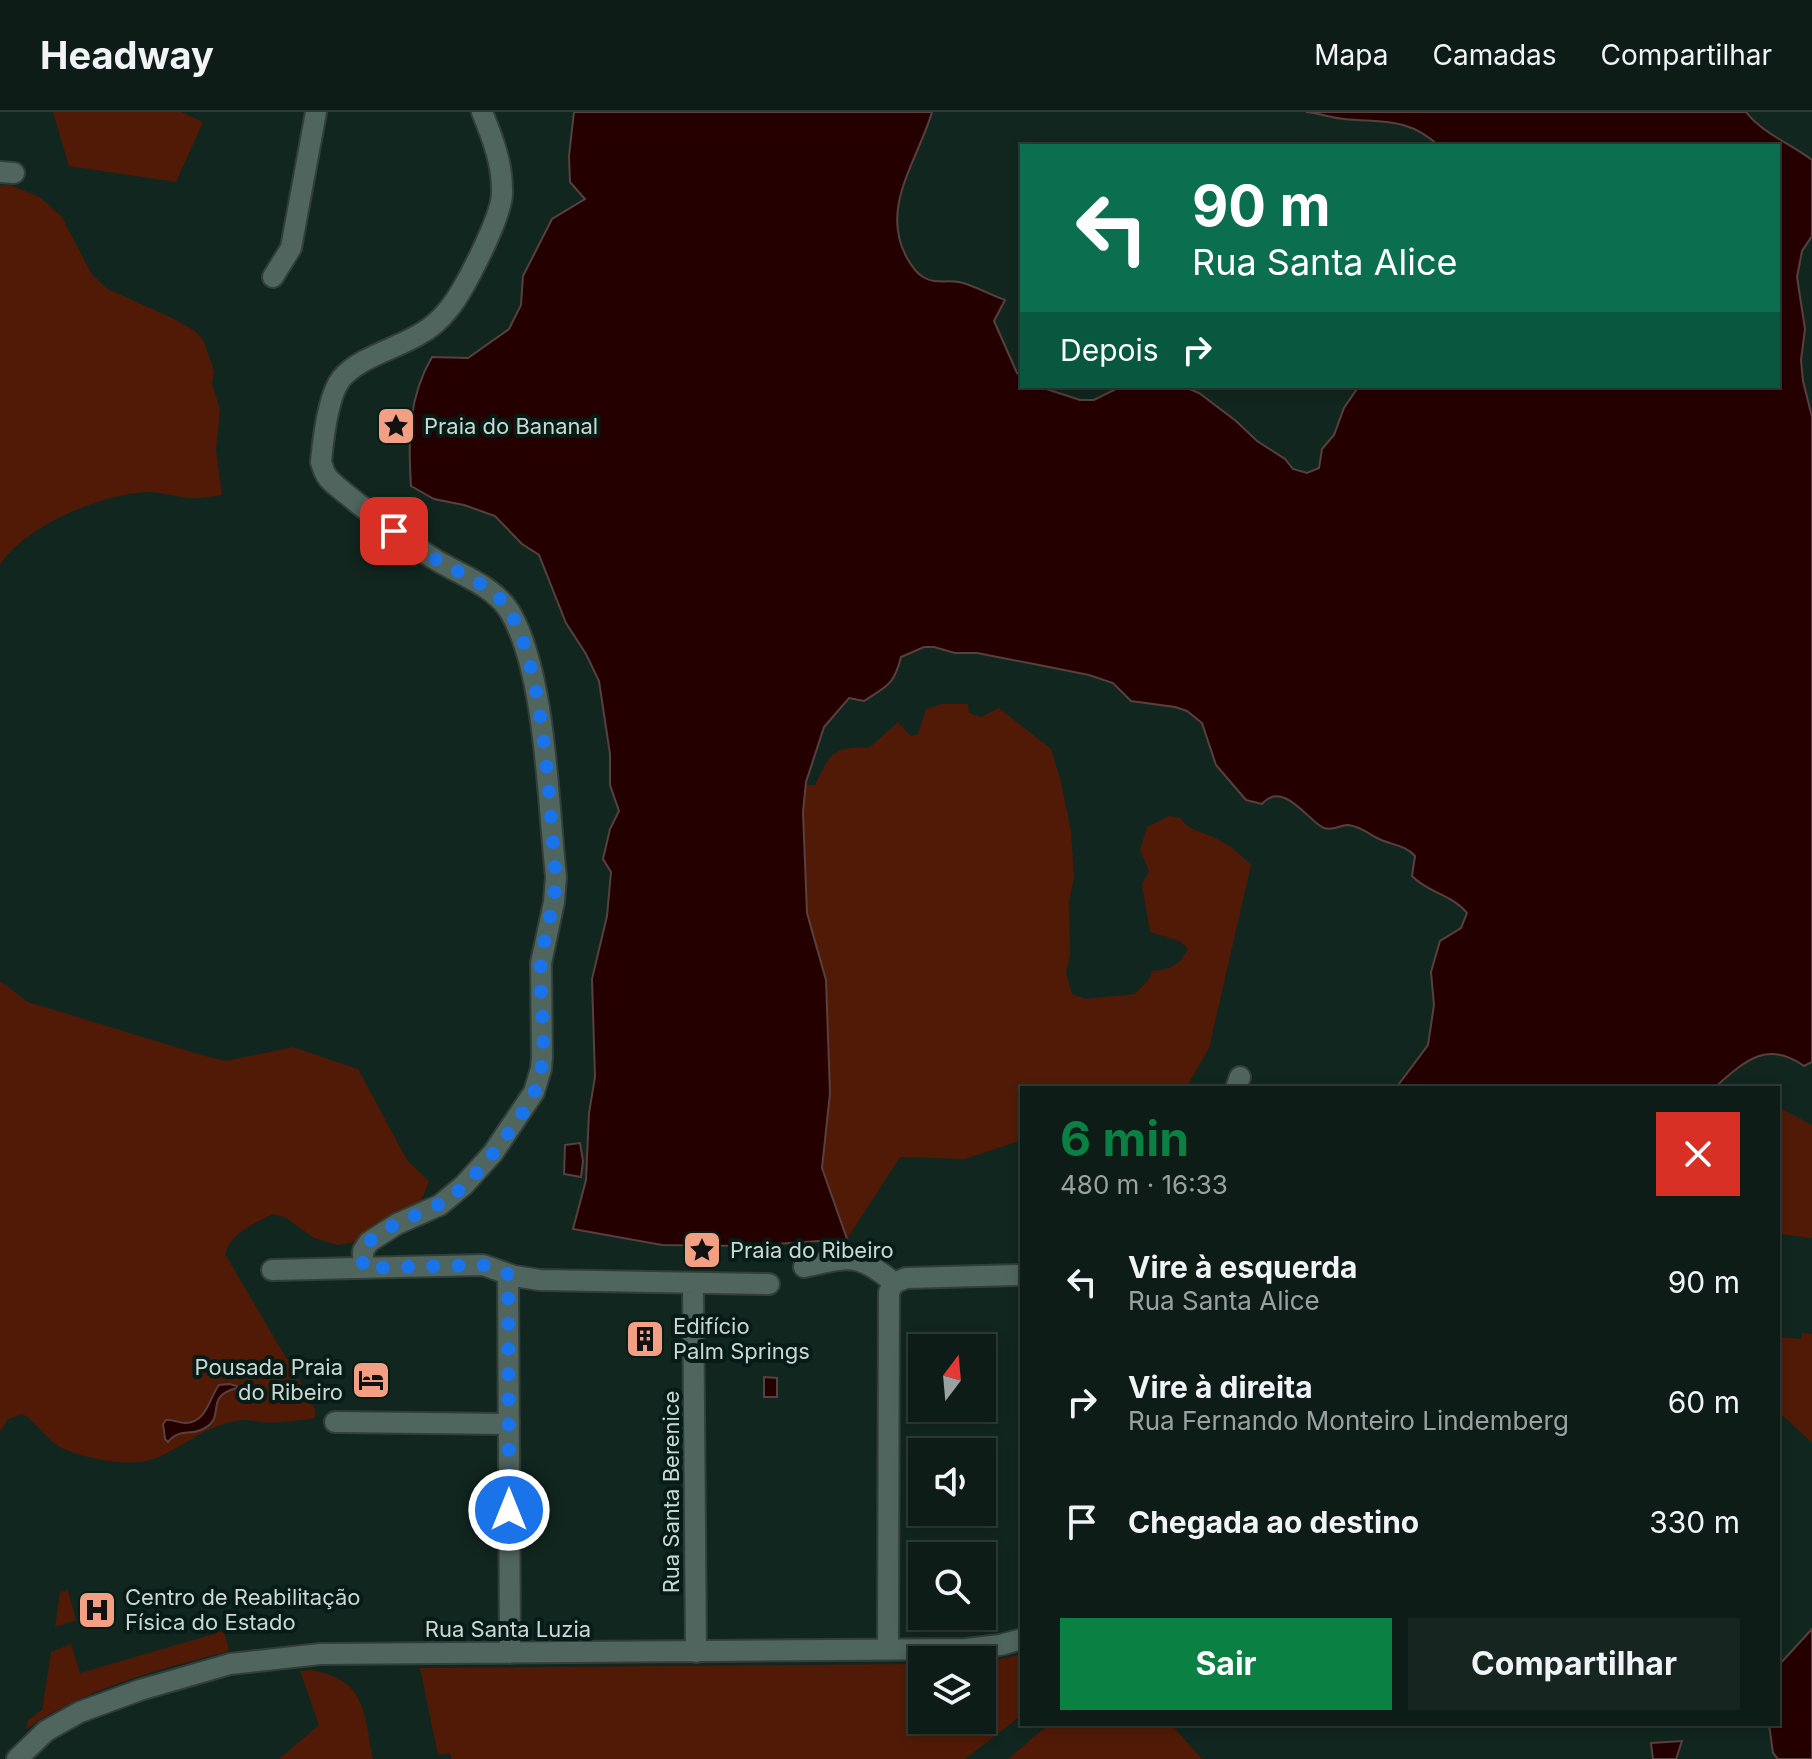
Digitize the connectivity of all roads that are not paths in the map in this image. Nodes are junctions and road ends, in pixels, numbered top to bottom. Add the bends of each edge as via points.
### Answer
1 (316, 112) edge
2 (482, 112) edge
3 (273, 277) dead end
4 (804, 1267) dead end
5 (363, 1268) junction
6 (272, 1270) dead end
7 (508, 1274) junction
8 (1020, 1275) edge
9 (693, 1283) junction
10 (894, 1283) junction
11 (769, 1284) dead end
12 (335, 1422) dead end
13 (509, 1424) junction
14 (1020, 1639) edge
15 (888, 1650) junction
16 (696, 1652) junction
17 (510, 1653) junction
18 (17, 1759) edge

1 - 3 street via 291,248
2 - 5 street via 497,147 502,181 493,224 442,318 350,370 338,383 321,462 331,481 378,519 495,595 516,626 539,714 556,877 541,963 541,1069 528,1102 479,1169 440,1205 369,1242
4 - 10 street via 847,1258 862,1261
5 - 6 street
5 - 7 street via 483,1265
7 - 9 street via 561,1282
7 - 13 street
8 - 10 street via 906,1278
9 - 11 street
9 - 16 street, Rua Santa Berenice
10 - 15 street via 888,1301
12 - 13 street
13 - 17 street
14 - 15 street, Rua Santa Luzia via 975,1649
15 - 16 street, Rua Santa Luzia
16 - 17 street, Rua Santa Luzia
17 - 18 street, Rua Santa Luzia via 320,1654 230,1664 80,1712 46,1731

